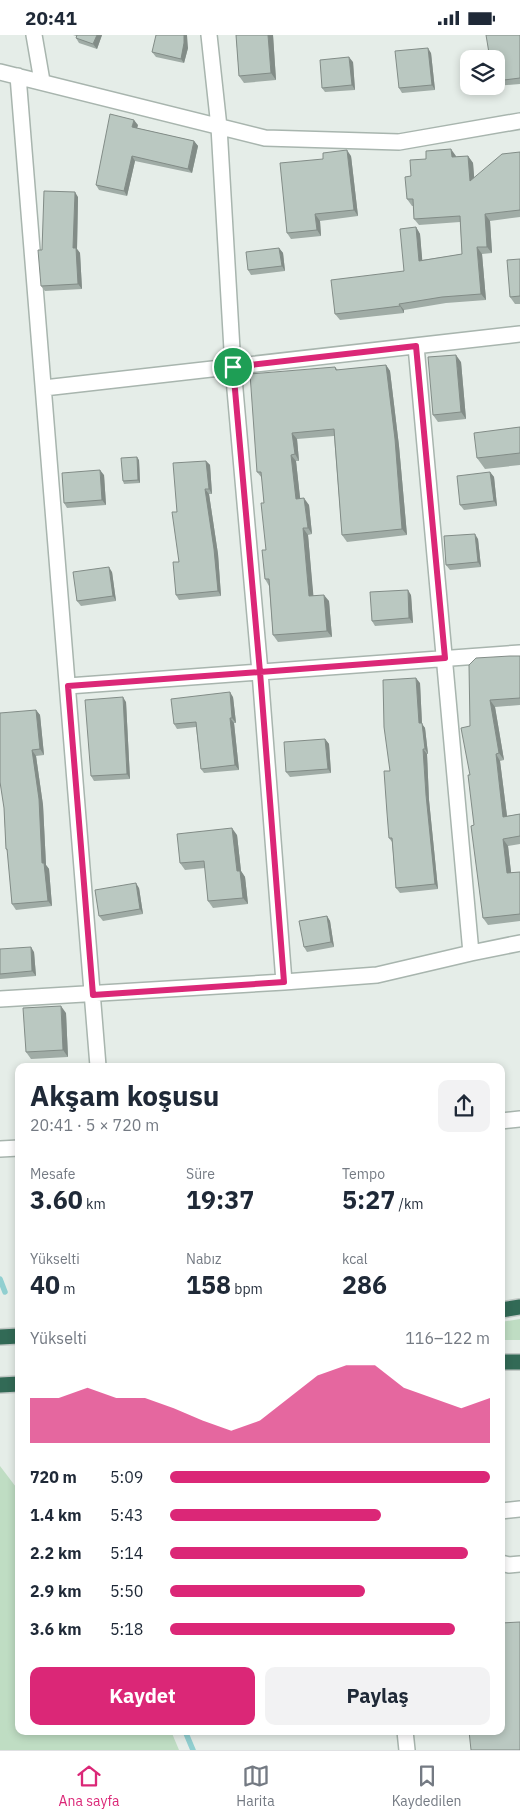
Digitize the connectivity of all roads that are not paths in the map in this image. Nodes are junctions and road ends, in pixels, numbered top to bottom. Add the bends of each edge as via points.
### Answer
1 (34, 35) edge
2 (209, 35) edge
3 (0, 72) edge
4 (18, 76) junction
5 (42, 81) junction
6 (520, 121) edge
7 (219, 127) junction
8 (520, 334) edge
9 (416, 346) junction
10 (233, 367) junction
11 (44, 388) junction
12 (520, 653) edge
13 (445, 658) junction
14 (260, 672) junction
15 (68, 686) junction
16 (520, 943) edge
17 (471, 953) junction
18 (284, 982) junction
19 (93, 995) junction
20 (0, 999) edge
21 (98, 1063) edge
22 (520, 1119) edge
23 (505, 1121) edge
24 (15, 1148) edge
25 (0, 1149) edge
26 (520, 1307) edge
27 (505, 1309) edge
28 (15, 1336) edge
29 (0, 1337) edge
30 (505, 1362) edge
31 (520, 1362) edge
32 (15, 1384) edge
33 (0, 1385) edge
34 (520, 1509) edge
35 (505, 1511) edge
36 (505, 1564) edge
37 (520, 1564) edge
38 (406, 1735) edge
39 (407, 1750) edge

1 - 5 street
2 - 7 street
3 - 4 street
4 - 5 street
4 - 11 street
5 - 7 street
6 - 7 street via 399,142 265,138
7 - 10 street
8 - 9 street
9 - 10 street
9 - 13 street
10 - 11 street
10 - 14 street
11 - 15 street
12 - 13 street
13 - 14 street
13 - 17 street
14 - 15 street
14 - 18 street
15 - 19 street
16 - 17 street
17 - 18 street via 377,975
18 - 19 street
19 - 20 street
19 - 21 street
22 - 23 street
24 - 25 street
26 - 27 highway
28 - 29 highway
30 - 31 highway
32 - 33 highway
34 - 35 street
36 - 37 street
38 - 39 street

